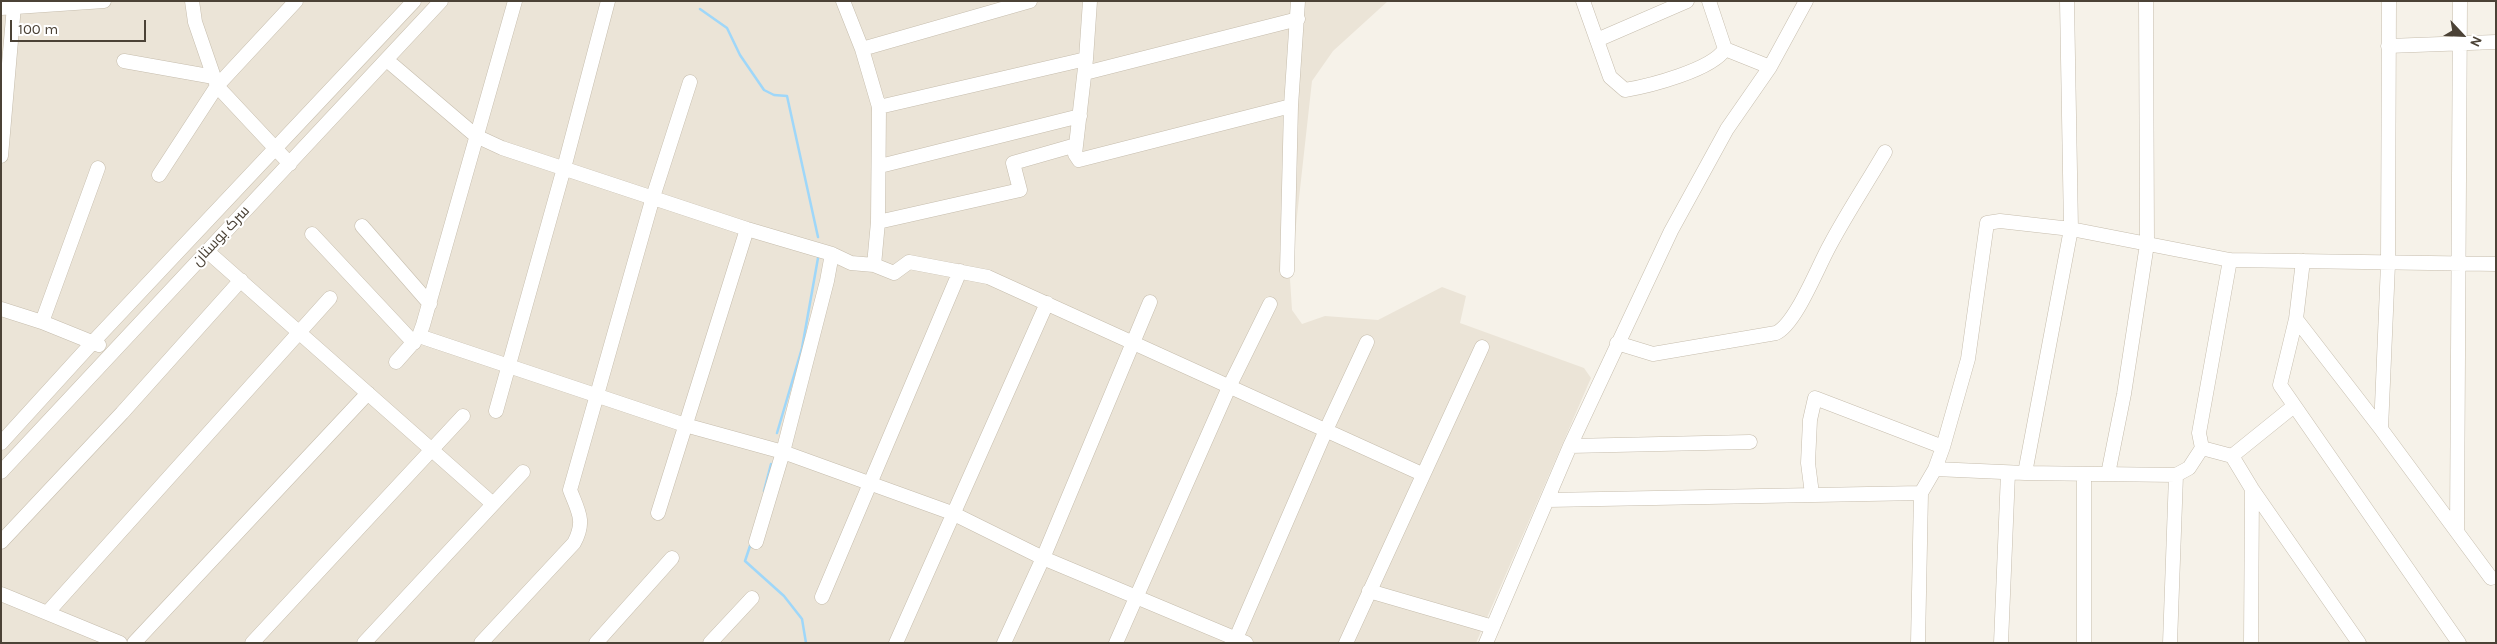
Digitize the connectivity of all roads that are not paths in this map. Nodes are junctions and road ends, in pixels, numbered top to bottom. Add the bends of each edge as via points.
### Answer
1 (104, 1) edge
2 (192, 1) edge
3 (296, 1) edge
4 (414, 1) edge
5 (441, 1) edge
6 (515, 1) edge
7 (608, 1) edge
8 (843, 1) edge
9 (1030, 1) edge
10 (1090, 1) edge
11 (1298, 1) edge
12 (1583, 1) edge
13 (1687, 1) edge
14 (1709, 1) edge
15 (1806, 1) edge
16 (2067, 1) edge
17 (2146, 1) edge
18 (2389, 1) edge
19 (2460, 1) edge
20 (80, 2) edge
21 (8, 7) edge
22 (1298, 19) junction
23 (1597, 40) junction
24 (2496, 42) edge
25 (2459, 43) junction
26 (2388, 46) junction
27 (862, 49) junction
28 (1725, 49) junction
29 (124, 61) dead end
30 (388, 61) junction
31 (1085, 66) junction
32 (1770, 67) junction
33 (216, 82) junction
34 (690, 82) dead end
35 (1291, 106) junction
36 (879, 107) junction
37 (1080, 116) junction
38 (476, 136) junction
39 (1076, 145) junction
40 (275, 149) junction
41 (1885, 152) dead end
42 (1, 156) edge
43 (290, 164) junction
44 (880, 166) junction
45 (98, 168) dead end
46 (564, 168) junction
47 (159, 175) dead end
48 (653, 197) junction
49 (878, 222) junction
50 (362, 226) dead end
51 (747, 229) junction
52 (2071, 229) junction
53 (312, 234) dead end
54 (2147, 244) junction
55 (208, 251) junction
56 (832, 254) junction
57 (2230, 260) junction
58 (2303, 261) junction
59 (874, 264) junction
60 (2388, 264) junction
61 (2457, 264) junction
62 (2496, 264) edge
63 (960, 271) junction
64 (1287, 271) dead end
65 (241, 280) junction
66 (330, 298) dead end
67 (1150, 302) dead end
68 (1047, 303) junction
69 (430, 304) junction
70 (1270, 304) dead end
71 (1, 309) edge
72 (2296, 319) junction
73 (42, 322) junction
74 (300, 332) junction
75 (417, 339) junction
76 (93, 342) junction
77 (1367, 342) dead end
78 (1133, 343) junction
79 (1617, 343) junction
80 (1482, 346) dead end
81 (113, 351) junction
82 (396, 362) dead end
83 (509, 367) junction
84 (1230, 386) junction
85 (368, 393) junction
86 (595, 396) junction
87 (2294, 406) junction
88 (496, 411) dead end
89 (462, 416) dead end
90 (685, 425) junction
91 (2381, 429) junction
92 (1326, 430) junction
93 (1750, 442) dead end
94 (1, 443) edge
95 (1570, 446) junction
96 (1943, 448) junction
97 (2202, 448) junction
98 (432, 449) junction
99 (783, 452) junction
100 (2232, 456) junction
101 (1935, 469) junction
102 (1, 472) edge
103 (523, 472) dead end
104 (2008, 473) junction
105 (2025, 473) junction
106 (1422, 474) junction
107 (2084, 474) junction
108 (2108, 474) junction
109 (2176, 475) junction
110 (869, 482) junction
111 (2252, 488) junction
112 (1921, 493) junction
113 (1812, 494) junction
114 (1548, 500) junction
115 (493, 504) junction
116 (658, 513) dead end
117 (952, 513) junction
118 (2457, 532) junction
119 (1, 542) edge
120 (756, 542) dead end
121 (672, 558) dead end
122 (1043, 558) junction
123 (2491, 578) dead end
124 (1370, 591) junction
125 (1, 594) edge
126 (1136, 596) junction
127 (822, 597) dead end
128 (752, 598) dead end
129 (48, 612) junction
130 (1493, 627) junction
131 (1239, 641) edge
132 (120, 643) edge
133 (134, 643) edge
134 (252, 643) edge
135 (364, 643) edge
136 (481, 643) edge
137 (596, 643) edge
138 (710, 643) edge
139 (896, 643) edge
140 (1004, 643) edge
141 (1116, 643) edge
142 (1346, 643) edge
143 (1486, 643) edge
144 (1918, 643) edge
145 (2001, 643) edge
146 (2084, 643) edge
147 (2170, 643) edge
148 (2252, 643) edge
149 (2359, 643) edge
150 (2459, 643) edge

1 - 20 street
2 - 33 street via 195,22
3 - 33 street
4 - 40 street, سرک بوستان
5 - 30 street, سرک بوستان
6 - 38 street
7 - 46 street
8 - 27 street
9 - 27 street
10 - 31 street
11 - 22 street
12 - 23 street
13 - 23 street
14 - 28 street
15 - 32 street
16 - 52 street
17 - 54 street
18 - 26 street
19 - 25 street
20 - 21 street
21 - 42 street
22 - 31 street
22 - 35 street
23 - 28 street via 1610,77 1625,90 1655,84 1686,72 1716,58
24 - 25 street
25 - 26 street
25 - 61 street
26 - 60 street
27 - 36 street
28 - 32 street
29 - 33 street
30 - 38 street
30 - 43 street, سرک بوستان
31 - 36 street
31 - 37 street
32 - 79 street via 1727,128 1671,231
33 - 40 street
33 - 47 street
34 - 48 street
35 - 39 street via 1079,160 1075,154
35 - 64 street
36 - 44 street
37 - 39 street
37 - 44 street
38 - 46 street
38 - 69 street
39 - 49 street via 1013,163 1020,190
40 - 43 street
40 - 76 street, سرک بوستان
41 - 79 street via 1783,330 1652,354
43 - 55 street, سرک بوستان
44 - 49 street
45 - 73 street
46 - 48 street
46 - 83 street
48 - 51 street
48 - 86 street
49 - 59 street
50 - 69 street
51 - 56 street
51 - 90 street
52 - 54 street
52 - 96 street via 2000,221 1987,223 1968,359
52 - 105 street
53 - 75 street
54 - 57 street
54 - 108 street
55 - 65 street
55 - 81 street, سرک بوستان
56 - 59 street via 851,263
56 - 99 street
57 - 58 street
57 - 97 street via 2204,399 2200,432
58 - 60 street
58 - 72 street
59 - 63 street via 894,273 909,262
60 - 61 street
60 - 91 street
61 - 62 street
61 - 118 street
63 - 68 street via 988,277
63 - 110 street
65 - 74 street
65 - 119 street
66 - 74 street
67 - 78 street
68 - 78 street
68 - 117 street
69 - 75 street
70 - 84 street
71 - 73 street
72 - 87 street via 2280,385
72 - 91 street
73 - 76 street
74 - 85 street
74 - 129 street
75 - 82 street
75 - 83 street
76 - 81 street
76 - 94 street, سرک بوستان
77 - 92 street
78 - 84 street
78 - 122 street
79 - 95 street
80 - 106 street
81 - 102 street, سرک بوستان
83 - 86 street
83 - 88 street
84 - 92 street
84 - 126 street
85 - 98 street
85 - 133 street
86 - 90 street
86 - 136 street via 570,490 582,521 579,534
87 - 100 street
87 - 150 street
89 - 98 street
90 - 99 street
90 - 116 street
91 - 118 street
92 - 106 street
92 - 131 street
93 - 95 street
95 - 114 street
96 - 101 street
96 - 113 street via 1816,398 1810,420 1808,463
97 - 100 street
97 - 109 street via 2189,468
98 - 115 street
98 - 134 street
99 - 110 street
99 - 120 street
100 - 111 street
101 - 104 street
101 - 112 street
103 - 115 street
104 - 105 street
104 - 145 street
105 - 107 street
106 - 124 street
107 - 108 street
107 - 146 street
108 - 109 street
109 - 147 street
110 - 117 street
110 - 127 street
111 - 148 street
111 - 149 street
112 - 113 street
112 - 144 street
113 - 114 street
114 - 130 street
115 - 135 street
117 - 122 street
117 - 139 street
118 - 123 street
121 - 137 street
122 - 126 street
122 - 140 street
124 - 130 street
124 - 142 street
125 - 129 street
126 - 131 street
126 - 141 street
128 - 138 street
129 - 132 street
130 - 143 street

